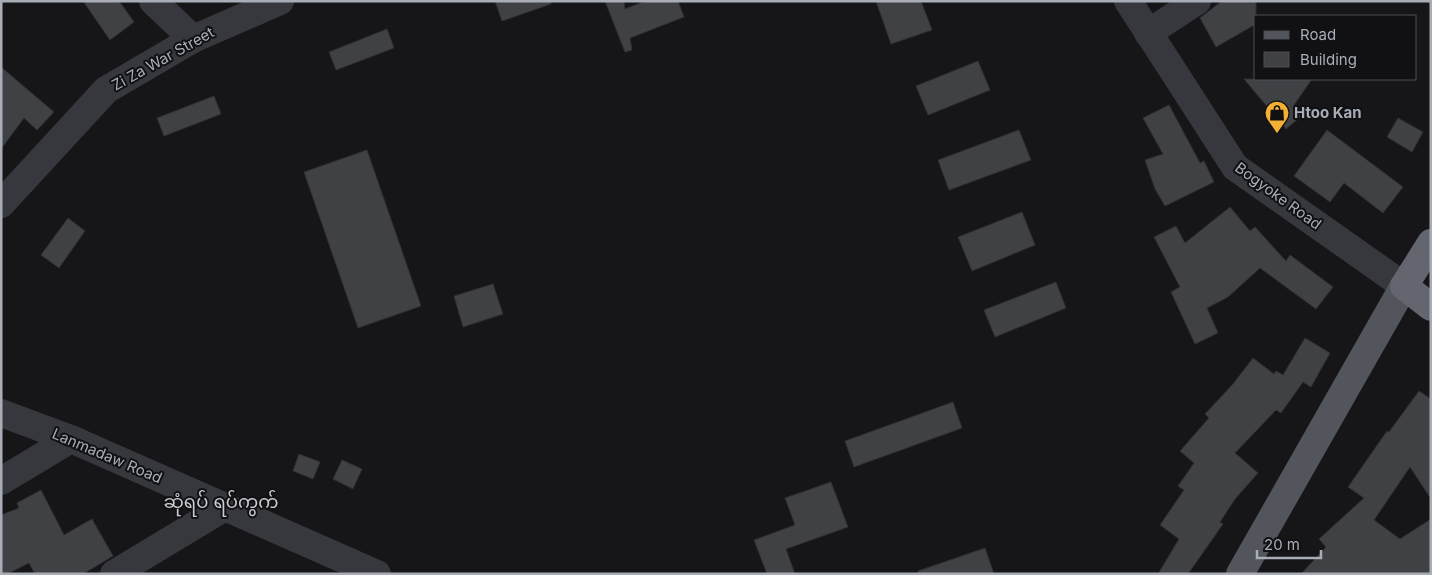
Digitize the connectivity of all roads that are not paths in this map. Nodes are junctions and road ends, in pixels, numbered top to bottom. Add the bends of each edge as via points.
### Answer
1 (153, 1) edge
2 (280, 1) edge
3 (1128, 1) edge
4 (1197, 1) edge
5 (1148, 33) junction
6 (194, 39) junction
7 (1, 204) edge
8 (1431, 243) edge
9 (1404, 286) junction
10 (1431, 307) edge
11 (1, 414) edge
12 (71, 439) junction
13 (1, 481) edge
14 (224, 507) junction
15 (114, 574) edge
16 (377, 574) edge
17 (1240, 574) edge

1 - 6 street
2 - 6 street, Zi Za War Street
3 - 5 street, Bogyoke Road
4 - 5 street
5 - 9 street, Bogyoke Road via 1235,167
6 - 7 street, Zi Za War Street via 106,90
8 - 9 highway
9 - 10 highway, Bogyoke Road
9 - 17 main road
11 - 12 street, Lanmadaw Road
12 - 13 street
12 - 14 street, Lanmadaw Road
14 - 15 street
14 - 16 street, Lanmadaw Road

